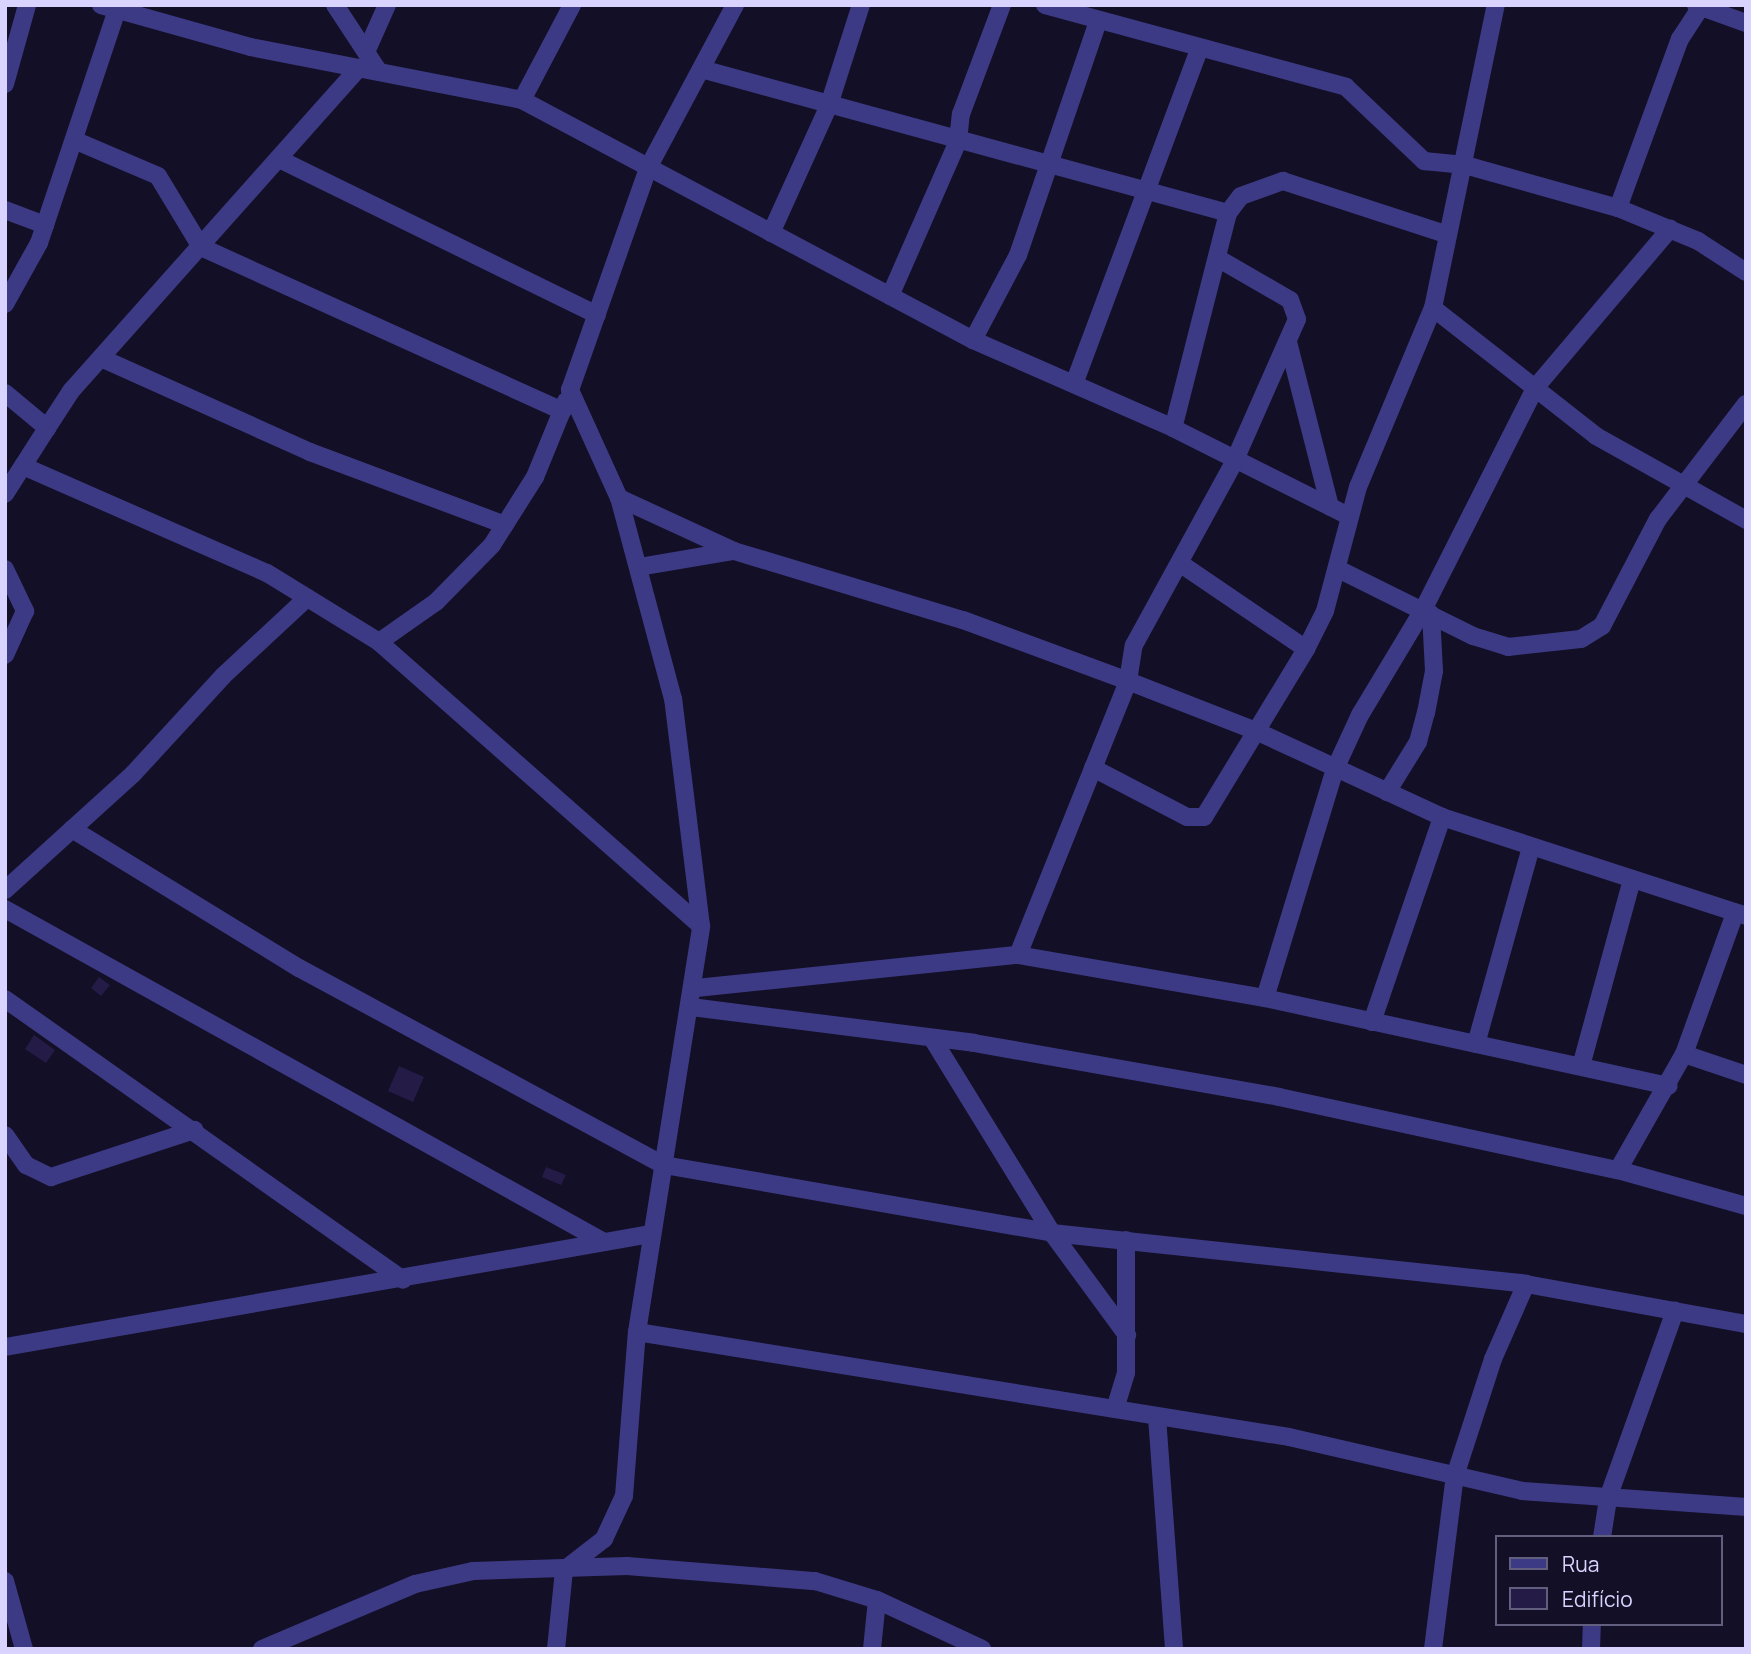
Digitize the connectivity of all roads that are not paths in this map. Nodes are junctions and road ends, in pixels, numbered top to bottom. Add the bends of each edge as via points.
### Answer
1 (27, 5) edge
2 (335, 5) edge
3 (387, 5) edge
4 (572, 5) edge
5 (735, 5) edge
6 (861, 5) edge
7 (1002, 5) edge
8 (1045, 5) edge
9 (1496, 5) edge
10 (1698, 6) edge
11 (109, 7) edge
12 (1744, 17) edge
13 (1098, 21) junction
14 (1199, 50) junction
15 (362, 60) junction
16 (705, 70) junction
17 (5, 84) edge
18 (522, 100) junction
19 (829, 105) junction
20 (74, 140) junction
21 (958, 141) junction
22 (279, 159) junction
23 (1465, 165) junction
24 (648, 168) junction
25 (1051, 169) junction
26 (1149, 195) junction
27 (1618, 208) junction
28 (5, 210) edge
29 (1228, 213) junction
30 (46, 225) junction
31 (1670, 229) junction
32 (771, 233) junction
33 (1445, 234) junction
34 (201, 247) junction
35 (1219, 259) junction
36 (1746, 272) edge
37 (890, 296) junction
38 (5, 304) edge
39 (1433, 308) junction
40 (597, 315) junction
41 (974, 340) junction
42 (1288, 342) junction
43 (102, 358) junction
44 (1073, 384) junction
45 (1535, 388) junction
46 (570, 390) junction
47 (5, 393) edge
48 (1746, 404) edge
49 (562, 411) junction
50 (47, 428) junction
51 (1173, 428) junction
52 (1234, 462) junction
53 (23, 466) junction
54 (1682, 485) junction
55 (5, 494) edge
56 (619, 498) junction
57 (1330, 507) junction
58 (1349, 516) junction
59 (1746, 520) edge
60 (505, 525) junction
61 (734, 551) junction
62 (1181, 564) junction
63 (639, 567) junction
64 (5, 569) edge
65 (1338, 569) junction
66 (307, 598) junction
67 (1427, 612) junction
68 (379, 642) junction
69 (1306, 649) junction
70 (5, 655) edge
71 (1128, 681) junction
72 (1256, 731) junction
73 (1093, 768) junction
74 (1335, 769) junction
75 (1387, 792) junction
76 (1442, 817) junction
77 (72, 829) junction
78 (1531, 847) junction
79 (1632, 879) junction
80 (5, 890) edge
81 (5, 909) edge
82 (1740, 914) edge
83 (701, 926) junction
84 (1018, 955) junction
85 (696, 988) junction
86 (1265, 998) junction
87 (5, 999) edge
88 (691, 1007) junction
89 (1372, 1022) junction
90 (932, 1038) junction
91 (1476, 1044) junction
92 (1684, 1054) junction
93 (1581, 1066) junction
94 (1746, 1075) edge
95 (1669, 1086) junction
96 (194, 1130) junction
97 (5, 1135) edge
98 (664, 1166) junction
99 (1618, 1170) junction
100 (1746, 1206) edge
101 (1052, 1233) junction
102 (651, 1234) junction
103 (1126, 1240) junction
104 (604, 1242) junction
105 (403, 1280) junction
106 (1526, 1284) junction
107 (1675, 1311) junction
108 (1746, 1324) edge
109 (637, 1332) junction
110 (1127, 1335) junction
111 (5, 1347) edge
112 (1126, 1373) junction
113 (1115, 1409) junction
114 (1149, 1415) junction
115 (1455, 1476) junction
116 (1608, 1498) junction
117 (1746, 1507) edge
118 (1602, 1535) edge
119 (564, 1570) junction
120 (5, 1581) edge
121 (877, 1600) junction
122 (1592, 1626) edge
123 (24, 1649) edge
124 (262, 1649) edge
125 (556, 1649) edge
126 (872, 1649) edge
127 (982, 1649) edge
128 (1174, 1649) edge
129 (1433, 1649) edge
130 (1591, 1649) edge

1 - 17 street
2 - 15 street
3 - 15 street
4 - 18 street
5 - 16 street
6 - 19 street
7 - 21 street via 961,114
8 - 13 street
9 - 23 street
10 - 12 street
10 - 27 street via 1680,39
11 - 15 street via 250,47
11 - 20 street
13 - 14 street
13 - 25 street
14 - 23 street via 1346,87 1415,155
14 - 26 street
15 - 18 street via 379,72
15 - 22 street
16 - 19 street
16 - 24 street
18 - 24 street
19 - 21 street
19 - 32 street
20 - 30 street
20 - 34 street via 158,176
21 - 25 street
21 - 37 street
22 - 34 street
22 - 40 street
23 - 27 street
23 - 33 street
24 - 32 street
24 - 40 street
25 - 26 street
25 - 41 street via 1018,255
26 - 29 street
26 - 44 street
27 - 31 street
28 - 30 street
29 - 33 street via 1241,196 1283,181
29 - 35 street
30 - 38 street
31 - 36 street
31 - 45 street
32 - 37 street
33 - 39 street
34 - 43 street
34 - 49 street
35 - 42 street via 1290,300 1297,318
35 - 51 street
37 - 41 street
39 - 45 street
39 - 58 street
40 - 46 street
41 - 44 street
42 - 52 street
42 - 57 street
43 - 50 street
43 - 60 street via 310,452
44 - 51 street
45 - 54 street via 1596,436
45 - 67 street
46 - 49 street
46 - 56 street
47 - 50 street
48 - 54 street
49 - 60 street via 535,477
50 - 53 street
51 - 52 street
52 - 57 street
52 - 62 street
53 - 55 street
53 - 66 street via 267,573
54 - 59 street
54 - 67 street via 1602,626 1581,639 1508,647
56 - 61 street
56 - 63 street
57 - 58 street
58 - 65 street
60 - 68 street via 436,602
61 - 63 street
61 - 71 street via 963,620
62 - 69 street
62 - 71 street via 1134,645
63 - 83 street via 673,699
64 - 70 street via 24,611
65 - 67 street
65 - 69 street
66 - 68 street
66 - 77 street
67 - 74 street
67 - 75 street via 1434,671 1426,713 1418,742
68 - 83 street
69 - 72 street
71 - 72 street
71 - 73 street
72 - 73 street via 1204,817 1196,819
72 - 74 street
73 - 84 street
74 - 75 street
74 - 86 street
75 - 76 street
76 - 78 street
76 - 89 street
77 - 80 street
77 - 98 street via 299,968
78 - 79 street
78 - 91 street
79 - 82 street
79 - 93 street
81 - 104 street
82 - 92 street
83 - 85 street
84 - 85 street
84 - 86 street
85 - 88 street
86 - 89 street
87 - 96 street
88 - 90 street
88 - 98 street
89 - 91 street
90 - 99 street via 1279,1097
90 - 101 street
91 - 93 street
92 - 94 street
92 - 95 street
93 - 95 street
95 - 99 street
96 - 97 street via 51,1177 26,1165
96 - 105 street
98 - 101 street
98 - 102 street
99 - 100 street
101 - 103 street
101 - 110 street
102 - 104 street
102 - 109 street
103 - 106 street
103 - 110 street
104 - 105 street
105 - 111 street
106 - 107 street
106 - 115 street via 1493,1359
107 - 108 street
107 - 116 street
109 - 113 street
109 - 119 street via 624,1496 604,1539
110 - 112 street
112 - 113 street
112 - 114 street
113 - 114 street
114 - 115 street via 1289,1437
114 - 128 street
115 - 116 street via 1522,1491
115 - 129 street
116 - 117 street
116 - 118 street
119 - 121 street via 627,1566 770,1573
119 - 124 street via 473,1572 415,1584
119 - 125 street
120 - 123 street
121 - 126 street
121 - 127 street
122 - 130 street

